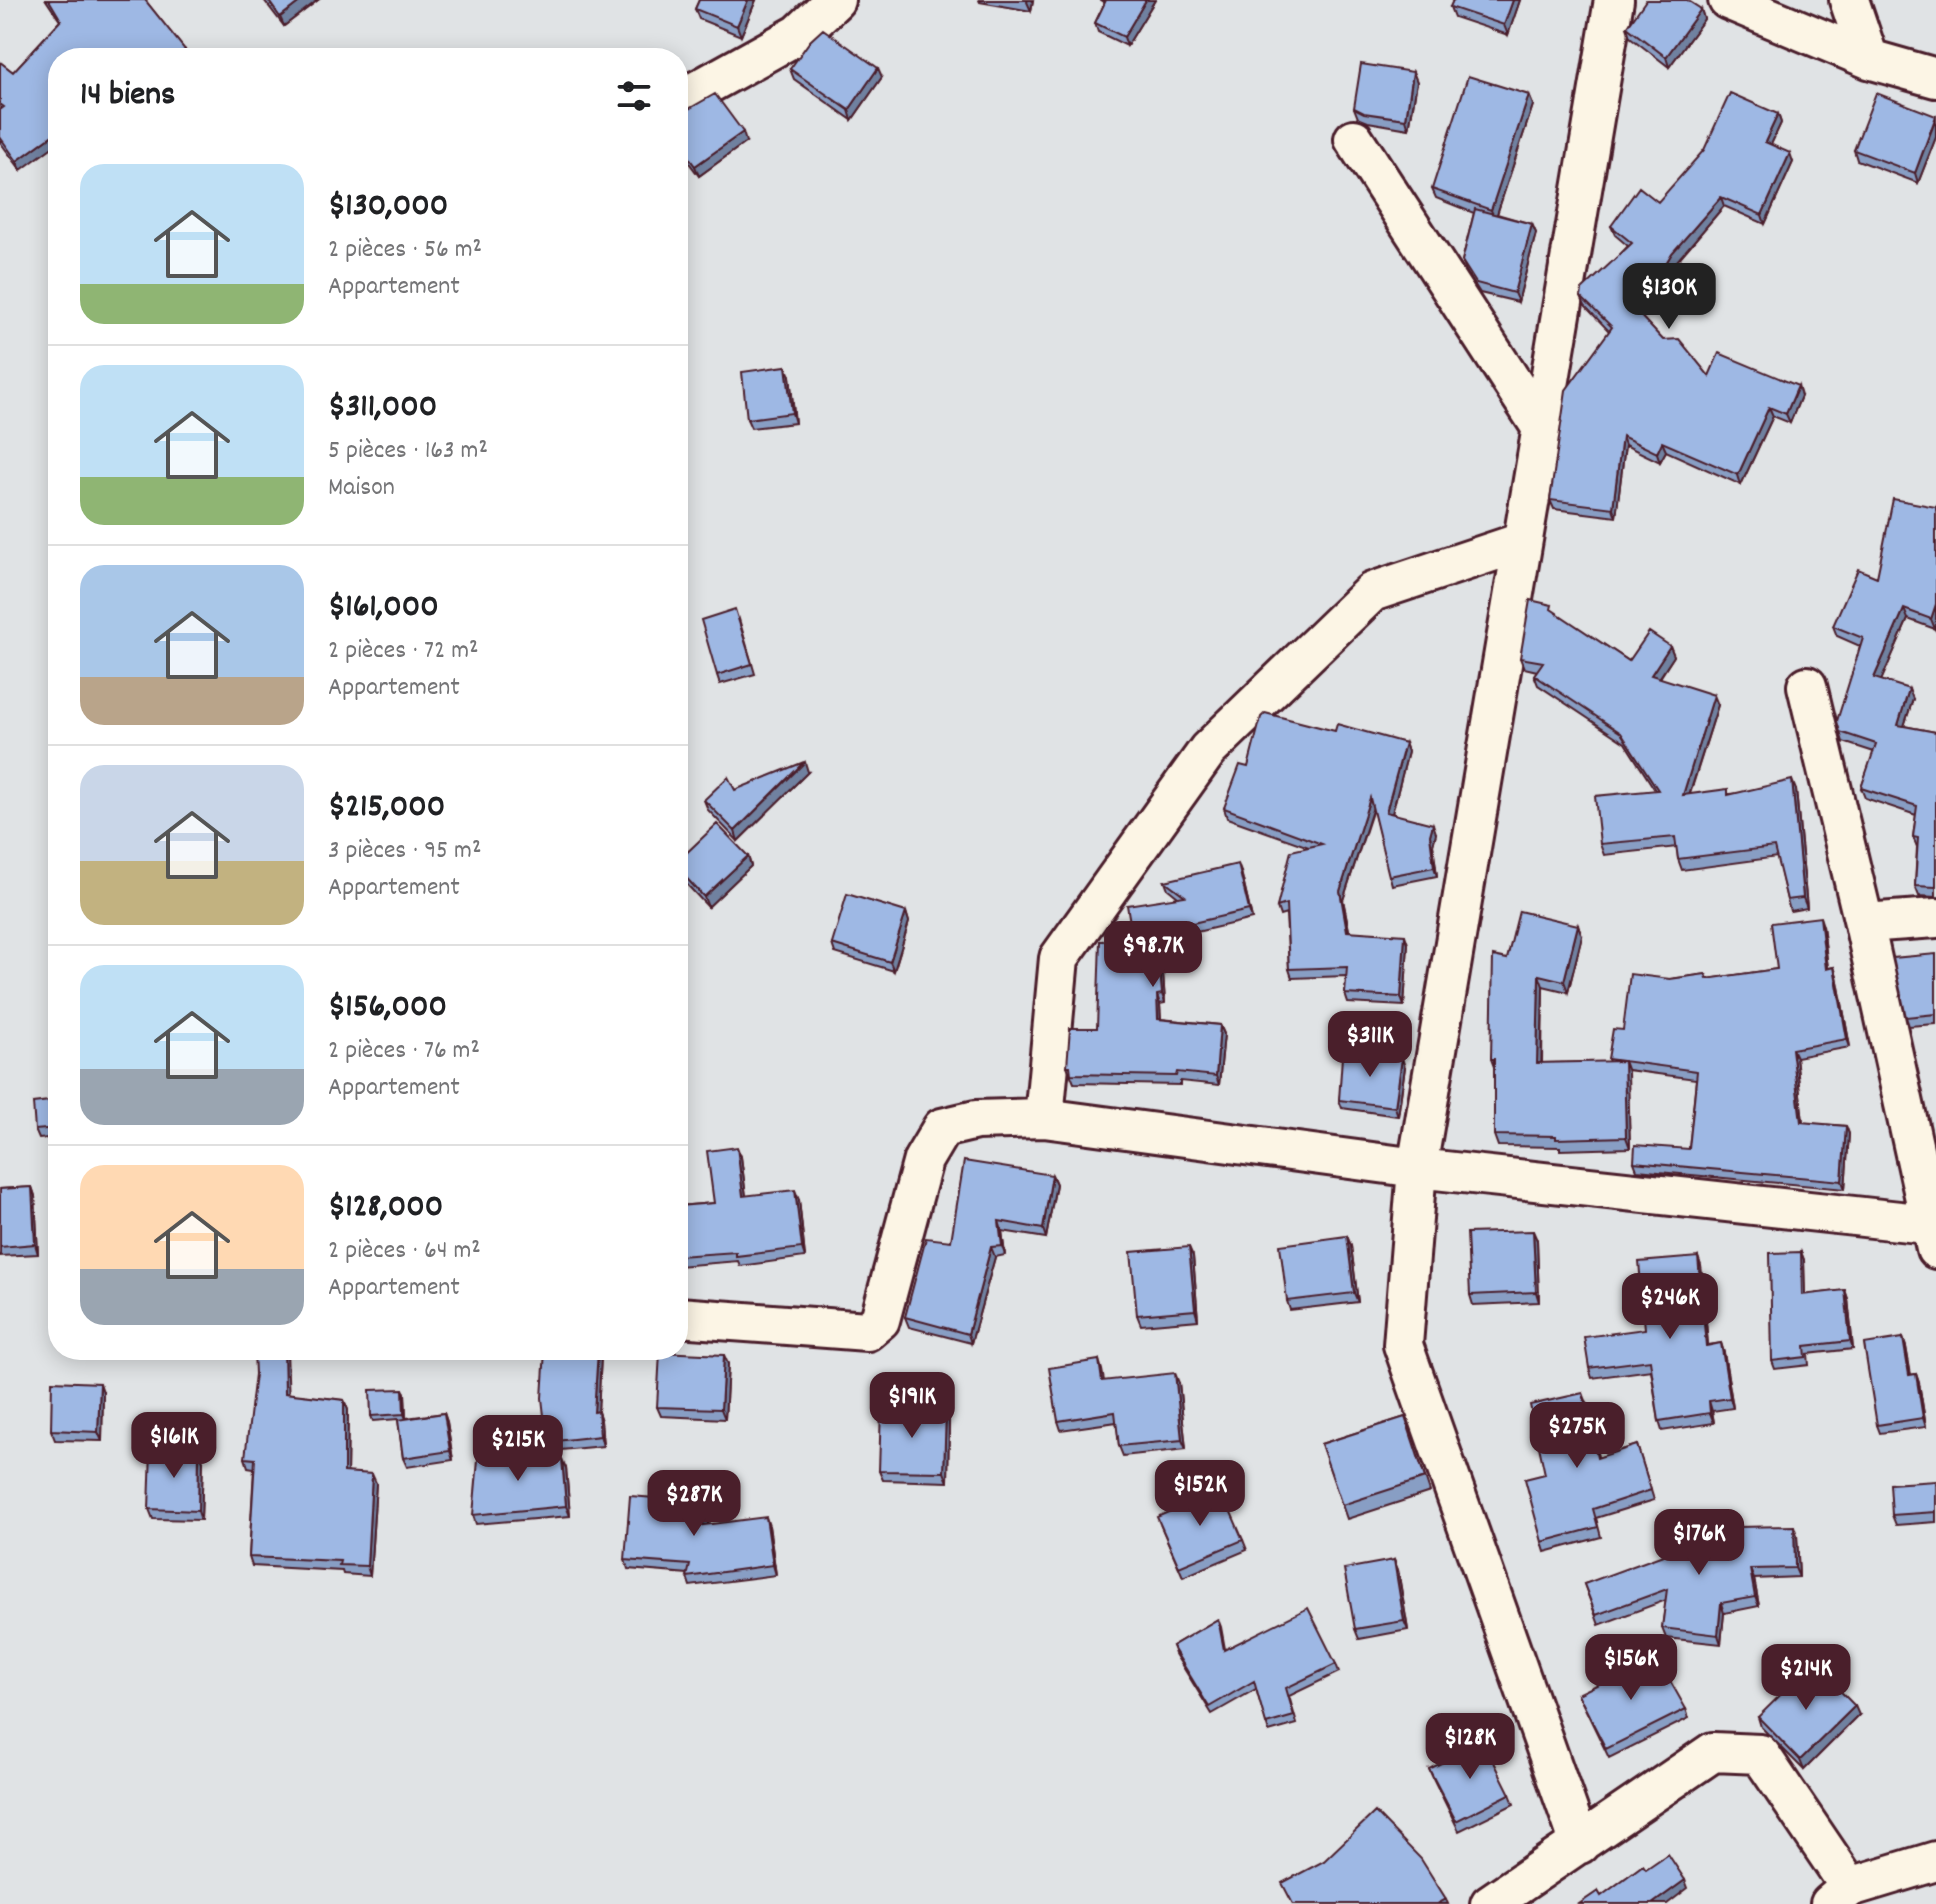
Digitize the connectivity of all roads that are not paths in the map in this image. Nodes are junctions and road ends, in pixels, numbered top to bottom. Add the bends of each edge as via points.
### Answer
1 (835, 0) edge
2 (1614, 0) edge
3 (1728, 0) edge
4 (1849, 0) edge
5 (1869, 59) junction
6 (1936, 78) edge
7 (688, 95) edge
8 (1354, 139) dead end
9 (1541, 427) junction
10 (1522, 542) junction
11 (1807, 686) dead end
12 (1936, 918) edge
13 (1864, 923) junction
14 (1044, 1118) junction
15 (1417, 1168) junction
16 (1934, 1233) edge
17 (688, 1318) edge
18 (1580, 1844) junction
19 (1936, 1861) edge
20 (1840, 1895) edge
21 (1490, 1904) edge

1 - 7 street via 799,34
2 - 9 street
3 - 5 street
4 - 5 street
5 - 6 street
8 - 9 street
9 - 10 street
10 - 14 street via 1372,592 1208,750 1059,958
10 - 15 street
11 - 13 street
12 - 13 street
13 - 16 street
14 - 15 street
14 - 17 street via 976,1120 942,1128 923,1160 880,1320 867,1331
15 - 16 street
15 - 18 street via 1403,1345
18 - 20 street via 1713,1752 1760,1754
18 - 21 street
19 - 20 street

